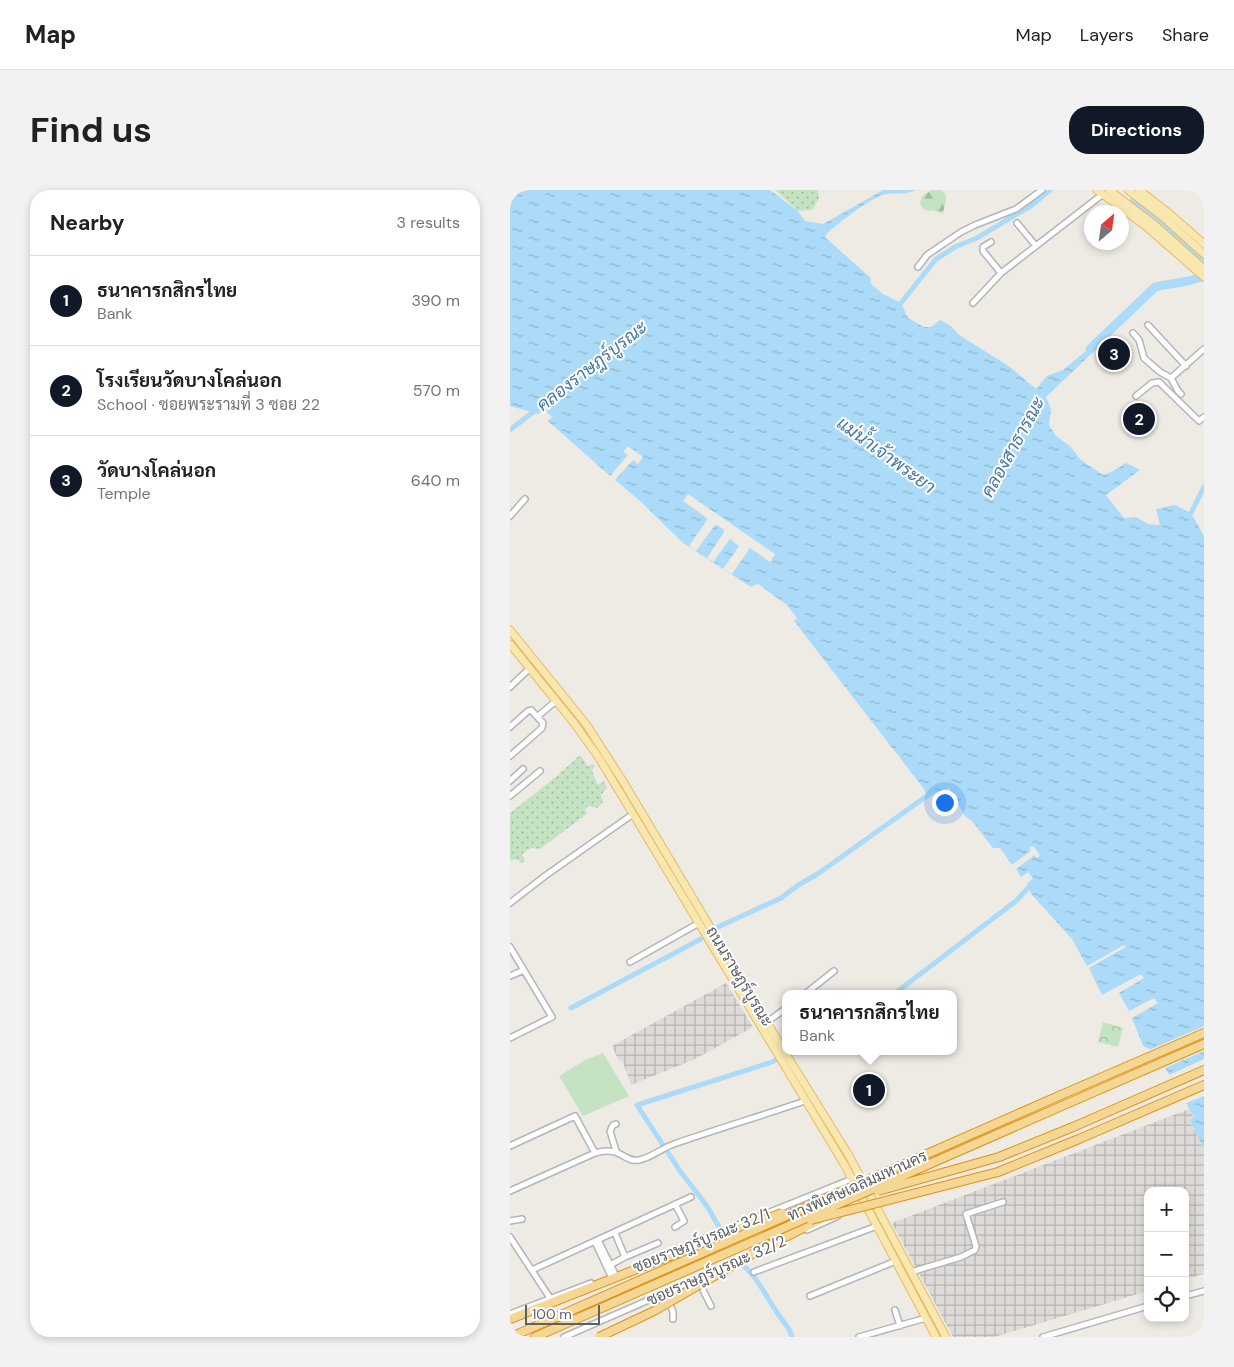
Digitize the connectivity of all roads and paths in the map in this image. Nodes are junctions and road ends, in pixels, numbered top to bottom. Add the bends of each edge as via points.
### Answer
1 (1042, 190) edge
2 (1128, 190) edge
3 (1139, 190) edge
4 (1103, 191) edge
5 (1017, 223) dead end
6 (991, 242) dead end
7 (1204, 244) edge
8 (1036, 246) junction
9 (1204, 254) edge
10 (918, 267) dead end
11 (1201, 270) edge
12 (1001, 273) junction
13 (1204, 277) edge
14 (973, 303) dead end
15 (1148, 326) dead end
16 (1133, 333) dead end
17 (1204, 349) edge
18 (1186, 366) junction
19 (1172, 378) junction
20 (1181, 394) dead end
21 (1136, 396) dead end
22 (1204, 417) edge
23 (525, 499) dead end
24 (510, 516) edge
25 (510, 630) edge
26 (510, 644) edge
27 (530, 668) junction
28 (510, 687) edge
29 (556, 701) junction
30 (538, 716) junction
31 (510, 727) edge
32 (510, 756) edge
33 (523, 769) dead end
34 (540, 771) dead end
35 (510, 781) edge
36 (510, 796) edge
37 (633, 814) junction
38 (510, 902) edge
39 (699, 923) junction
40 (510, 947) edge
41 (630, 962) dead end
42 (524, 970) junction
43 (834, 971) dead end
44 (510, 976) edge
45 (810, 990) edge
46 (782, 1011) edge
47 (767, 1022) junction
48 (1204, 1033) edge
49 (510, 1038) edge
50 (1204, 1044) edge
51 (782, 1054) edge
52 (782, 1055) edge
53 (782, 1055) edge
54 (783, 1055) edge
55 (784, 1058) junction
56 (1204, 1070) edge
57 (1204, 1084) edge
58 (805, 1101) junction
59 (616, 1124) dead end
60 (510, 1146) edge
61 (616, 1151) junction
62 (596, 1153) junction
63 (852, 1179) junction
64 (510, 1191) edge
65 (691, 1197) dead end
66 (840, 1201) junction
67 (1003, 1202) dead end
68 (675, 1204) junction
69 (865, 1204) junction
70 (825, 1217) junction
71 (522, 1219) dead end
72 (510, 1221) edge
73 (768, 1224) dead end
74 (877, 1226) junction
75 (675, 1227) dead end
76 (615, 1233) junction
77 (771, 1233) dead end
78 (510, 1237) edge
79 (596, 1241) junction
80 (658, 1243) dead end
81 (625, 1257) junction
82 (896, 1261) junction
83 (610, 1265) junction
84 (532, 1270) junction
85 (754, 1272) dead end
86 (911, 1272) junction
87 (613, 1275) junction
88 (697, 1279) junction
89 (1204, 1291) edge
90 (665, 1292) junction
91 (1189, 1295) edge
92 (810, 1296) dead end
93 (550, 1298) junction
94 (639, 1304) junction
95 (710, 1306) dead end
96 (1144, 1307) edge
97 (895, 1310) dead end
98 (510, 1314) edge
99 (926, 1318) junction
100 (510, 1319) edge
101 (674, 1319) dead end
102 (626, 1322) dead end
103 (900, 1326) junction
104 (513, 1336) edge
105 (537, 1336) edge
106 (565, 1336) edge
107 (599, 1337) edge
108 (859, 1337) edge
109 (936, 1337) edge
110 (946, 1337) edge
111 (1043, 1337) edge

1 - 10 street via 1016,209 961,232 927,255
2 - 9 main road
3 - 7 main road
4 - 8 street
4 - 11 main road
5 - 8 street
6 - 12 street via 983,251
8 - 12 street
11 - 13 main road
12 - 14 street
15 - 18 street
16 - 19 street via 1139,340 1144,358
17 - 18 street
18 - 19 street
19 - 20 street
21 - 22 street via 1152,382 1159,382 1199,421
23 - 24 street
25 - 47 main road, ถนนราษฎร์บูรณะ via 598,741
26 - 27 main road, ถนนราษฎร์บูรณะ
27 - 28 street
27 - 29 main road, ถนนราษฎร์บูรณะ
29 - 30 street
29 - 37 main road, ถนนราษฎร์บูรณะ via 591,747
30 - 31 street via 528,711
30 - 32 street via 543,723 542,728
33 - 35 street
34 - 36 street
37 - 38 street
37 - 39 main road, ถนนราษฎร์บูรณะ
39 - 41 street
39 - 53 main road, ถนนราษฎร์บูรณะ
40 - 42 street
42 - 44 street
42 - 49 street via 552,1017
43 - 45 street
46 - 47 street
47 - 51 main road, ถนนราษฎร์บูรณะ
48 - 104 highway, ทางพิเศษเฉลิมมหานคร, bridge
50 - 105 highway, ทางพิเศษเฉลิมมหานคร, bridge
52 - 55 main road, ถนนราษฎร์บูรณะ
54 - 55 main road, ถนนราษฎร์บูรณะ
55 - 58 main road, ถนนราษฎร์บูรณะ
55 - 86 main road, ถนนราษฎร์บูรณะ via 848,1154
56 - 66 highway, bridge via 1013,1152
57 - 70 highway, bridge via 1016,1166
58 - 61 street via 671,1145 638,1160
58 - 63 main road, ถนนราษฎร์บูรณะ
59 - 61 street via 610,1131
60 - 62 street via 575,1116
61 - 62 street
62 - 64 street
63 - 69 main road, ถนนราษฎร์บูรณะ
63 - 87 street, ซอยราษฎร์บูรณะ 32/1
65 - 68 street
66 - 73 highway, bridge
66 - 100 highway, bridge via 761,1220
67 - 86 street via 966,1214 975,1250
68 - 75 street via 684,1221
68 - 76 street
69 - 74 main road, ถนนราษฎร์บูรณะ
69 - 88 street, ซอยราษฎร์บูรณะ 32/2
70 - 77 highway, bridge
70 - 107 highway, bridge via 775,1241 654,1312
71 - 72 street
74 - 82 main road, ถนนราษฎร์บูรณะ
74 - 85 street
76 - 79 street
76 - 81 street
78 - 84 street
79 - 83 street
79 - 84 street
79 - 87 street
80 - 81 street
81 - 83 street
82 - 92 street
82 - 99 main road, ถนนราษฎร์บูรณะ
83 - 87 street
84 - 93 street
86 - 110 main road, ถนนราษฎร์บูรณะ
87 - 93 street, ซอยราษฎร์บูรณะ 32/1
88 - 90 street, ซอยราษฎร์บูรณะ 32/2
88 - 95 street
89 - 91 street
90 - 94 street, ซอยราษฎร์บูรณะ 32/2
90 - 101 street
93 - 98 street, ซอยราษฎร์บูรณะ 32/1
94 - 102 street via 642,1313
94 - 106 street, ซอยราษฎร์บูรณะ 32/2
96 - 111 street
97 - 103 street
99 - 103 street
99 - 109 main road, ถนนราษฎร์บูรณะ
103 - 108 street

